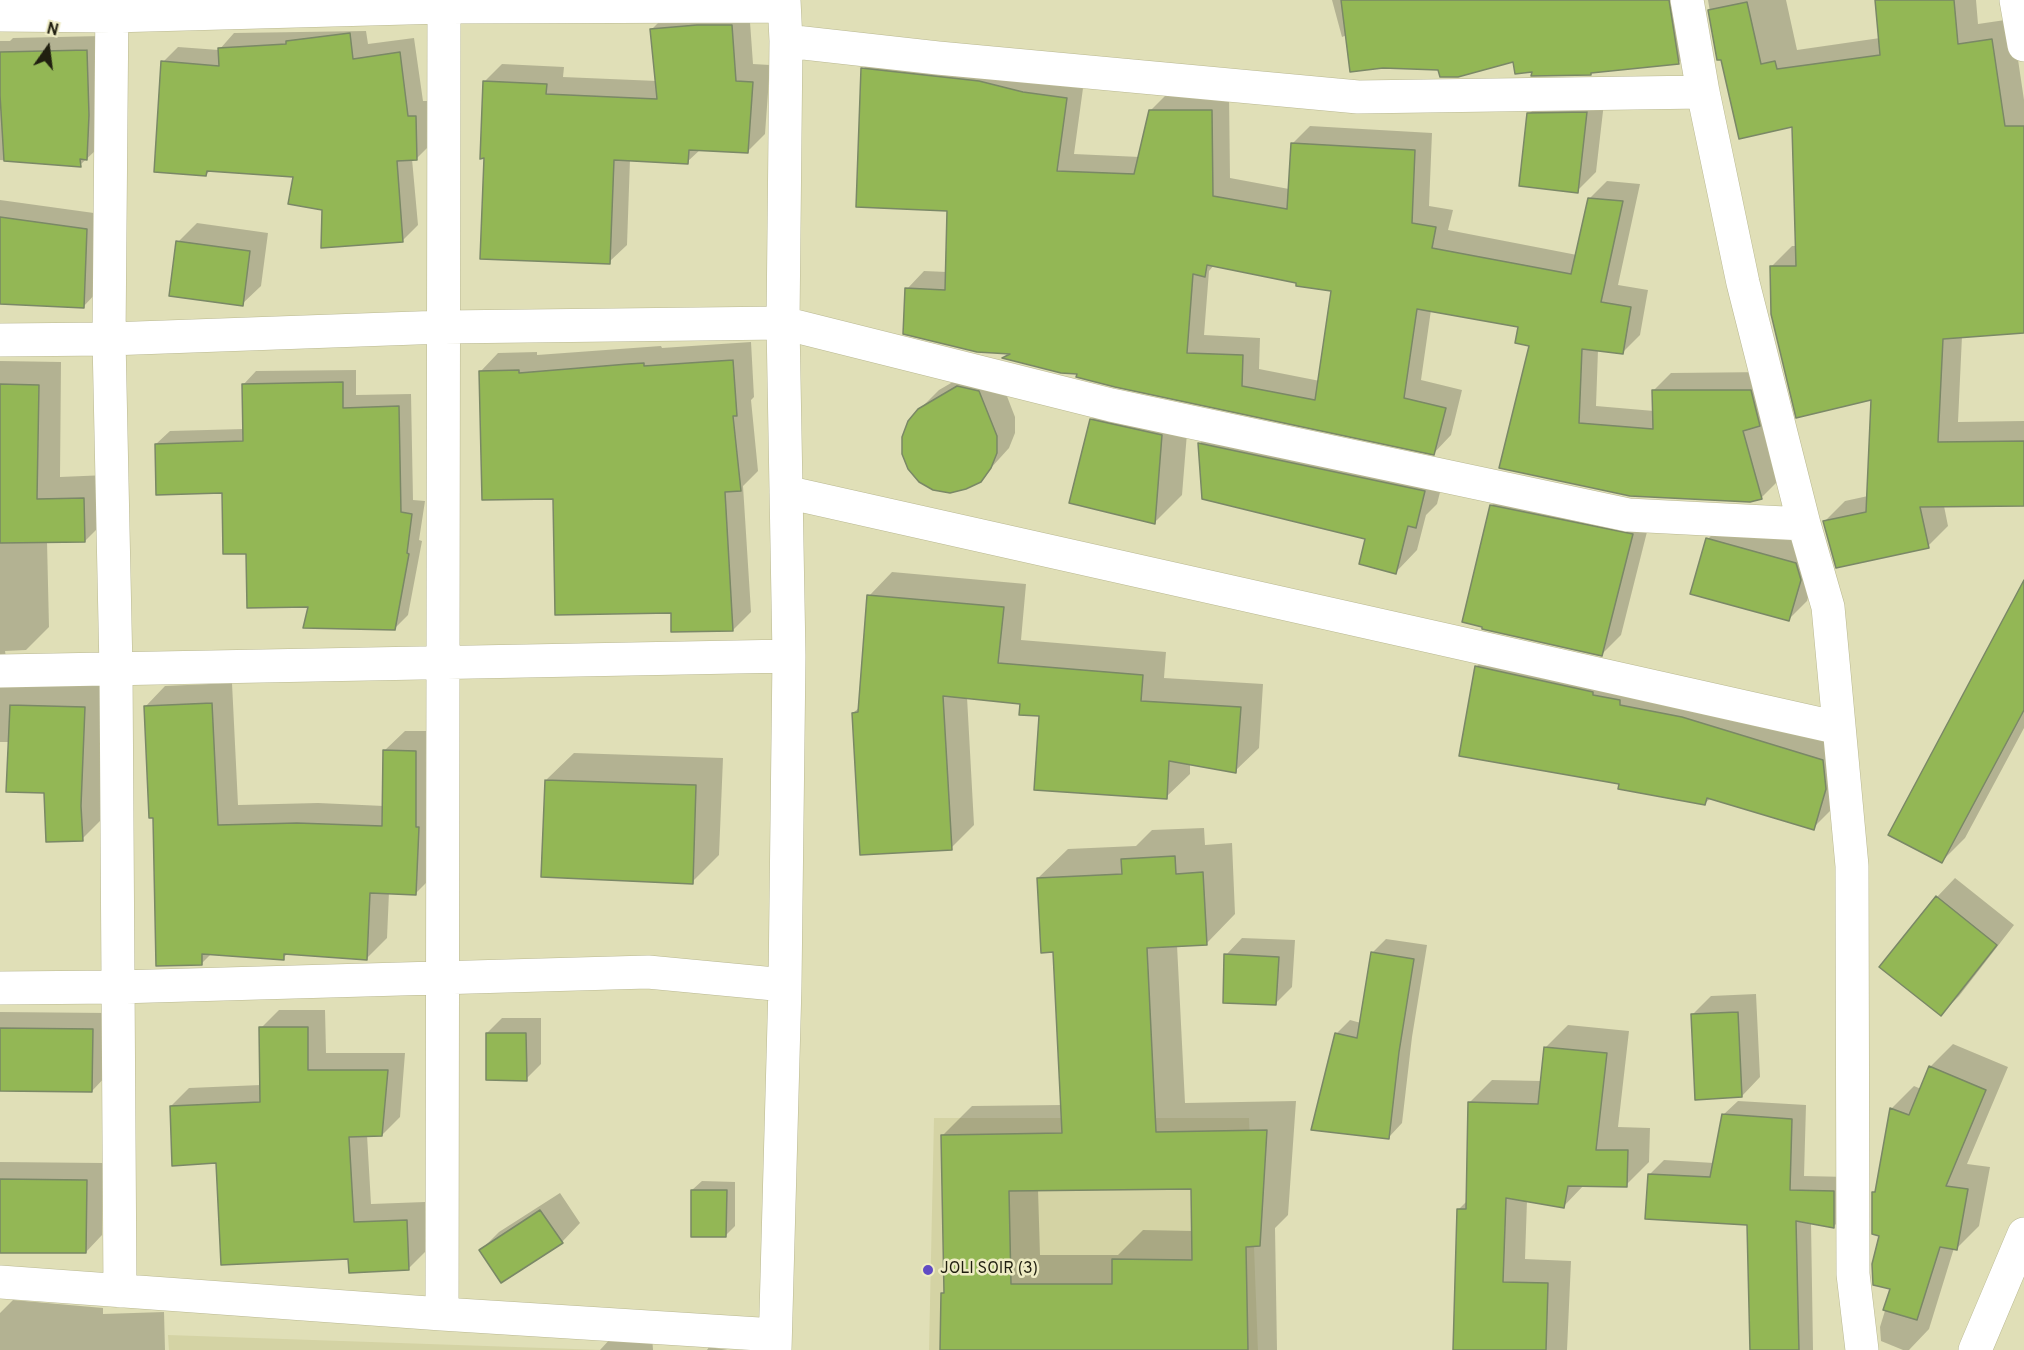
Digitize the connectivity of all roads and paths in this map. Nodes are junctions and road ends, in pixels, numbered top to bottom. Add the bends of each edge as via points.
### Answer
1 (1687, 0) edge
2 (2016, 0) edge
3 (444, 3) edge
4 (784, 3) edge
5 (112, 8) edge
6 (0, 15) edge
7 (786, 41) junction
8 (2024, 45) edge
9 (1702, 92) junction
10 (783, 323) junction
11 (444, 327) junction
12 (109, 339) junction
13 (0, 340) edge
14 (786, 492) junction
15 (1804, 524) junction
16 (789, 656) junction
17 (443, 662) junction
18 (116, 670) junction
19 (0, 671) edge
20 (1839, 728) junction
21 (443, 978) junction
22 (785, 985) junction
23 (118, 987) junction
24 (0, 988) edge
25 (2024, 1234) edge
26 (0, 1282) edge
27 (120, 1291) junction
28 (442, 1314) junction
29 (775, 1343) edge
30 (1862, 1350) edge
31 (1975, 1350) edge

1 - 9 street
2 - 8 street
3 - 4 street
3 - 5 street
3 - 11 street
4 - 7 street
5 - 6 street
5 - 12 street
7 - 9 street via 1358,97
7 - 10 street
9 - 15 street via 1743,283
10 - 11 street
10 - 14 street
10 - 15 street via 1111,405 1628,515
11 - 12 street
11 - 17 street
12 - 13 street
12 - 18 street
14 - 16 street
14 - 20 street
15 - 20 street via 1828,607
16 - 17 street
16 - 22 street
17 - 18 street
17 - 21 street
18 - 19 street
18 - 23 street
20 - 30 street via 1852,866 1853,1274
21 - 22 street via 648,972
21 - 23 street
21 - 28 street
22 - 29 street
23 - 24 street
23 - 27 street
25 - 31 street
26 - 27 street
27 - 28 street
28 - 29 street

